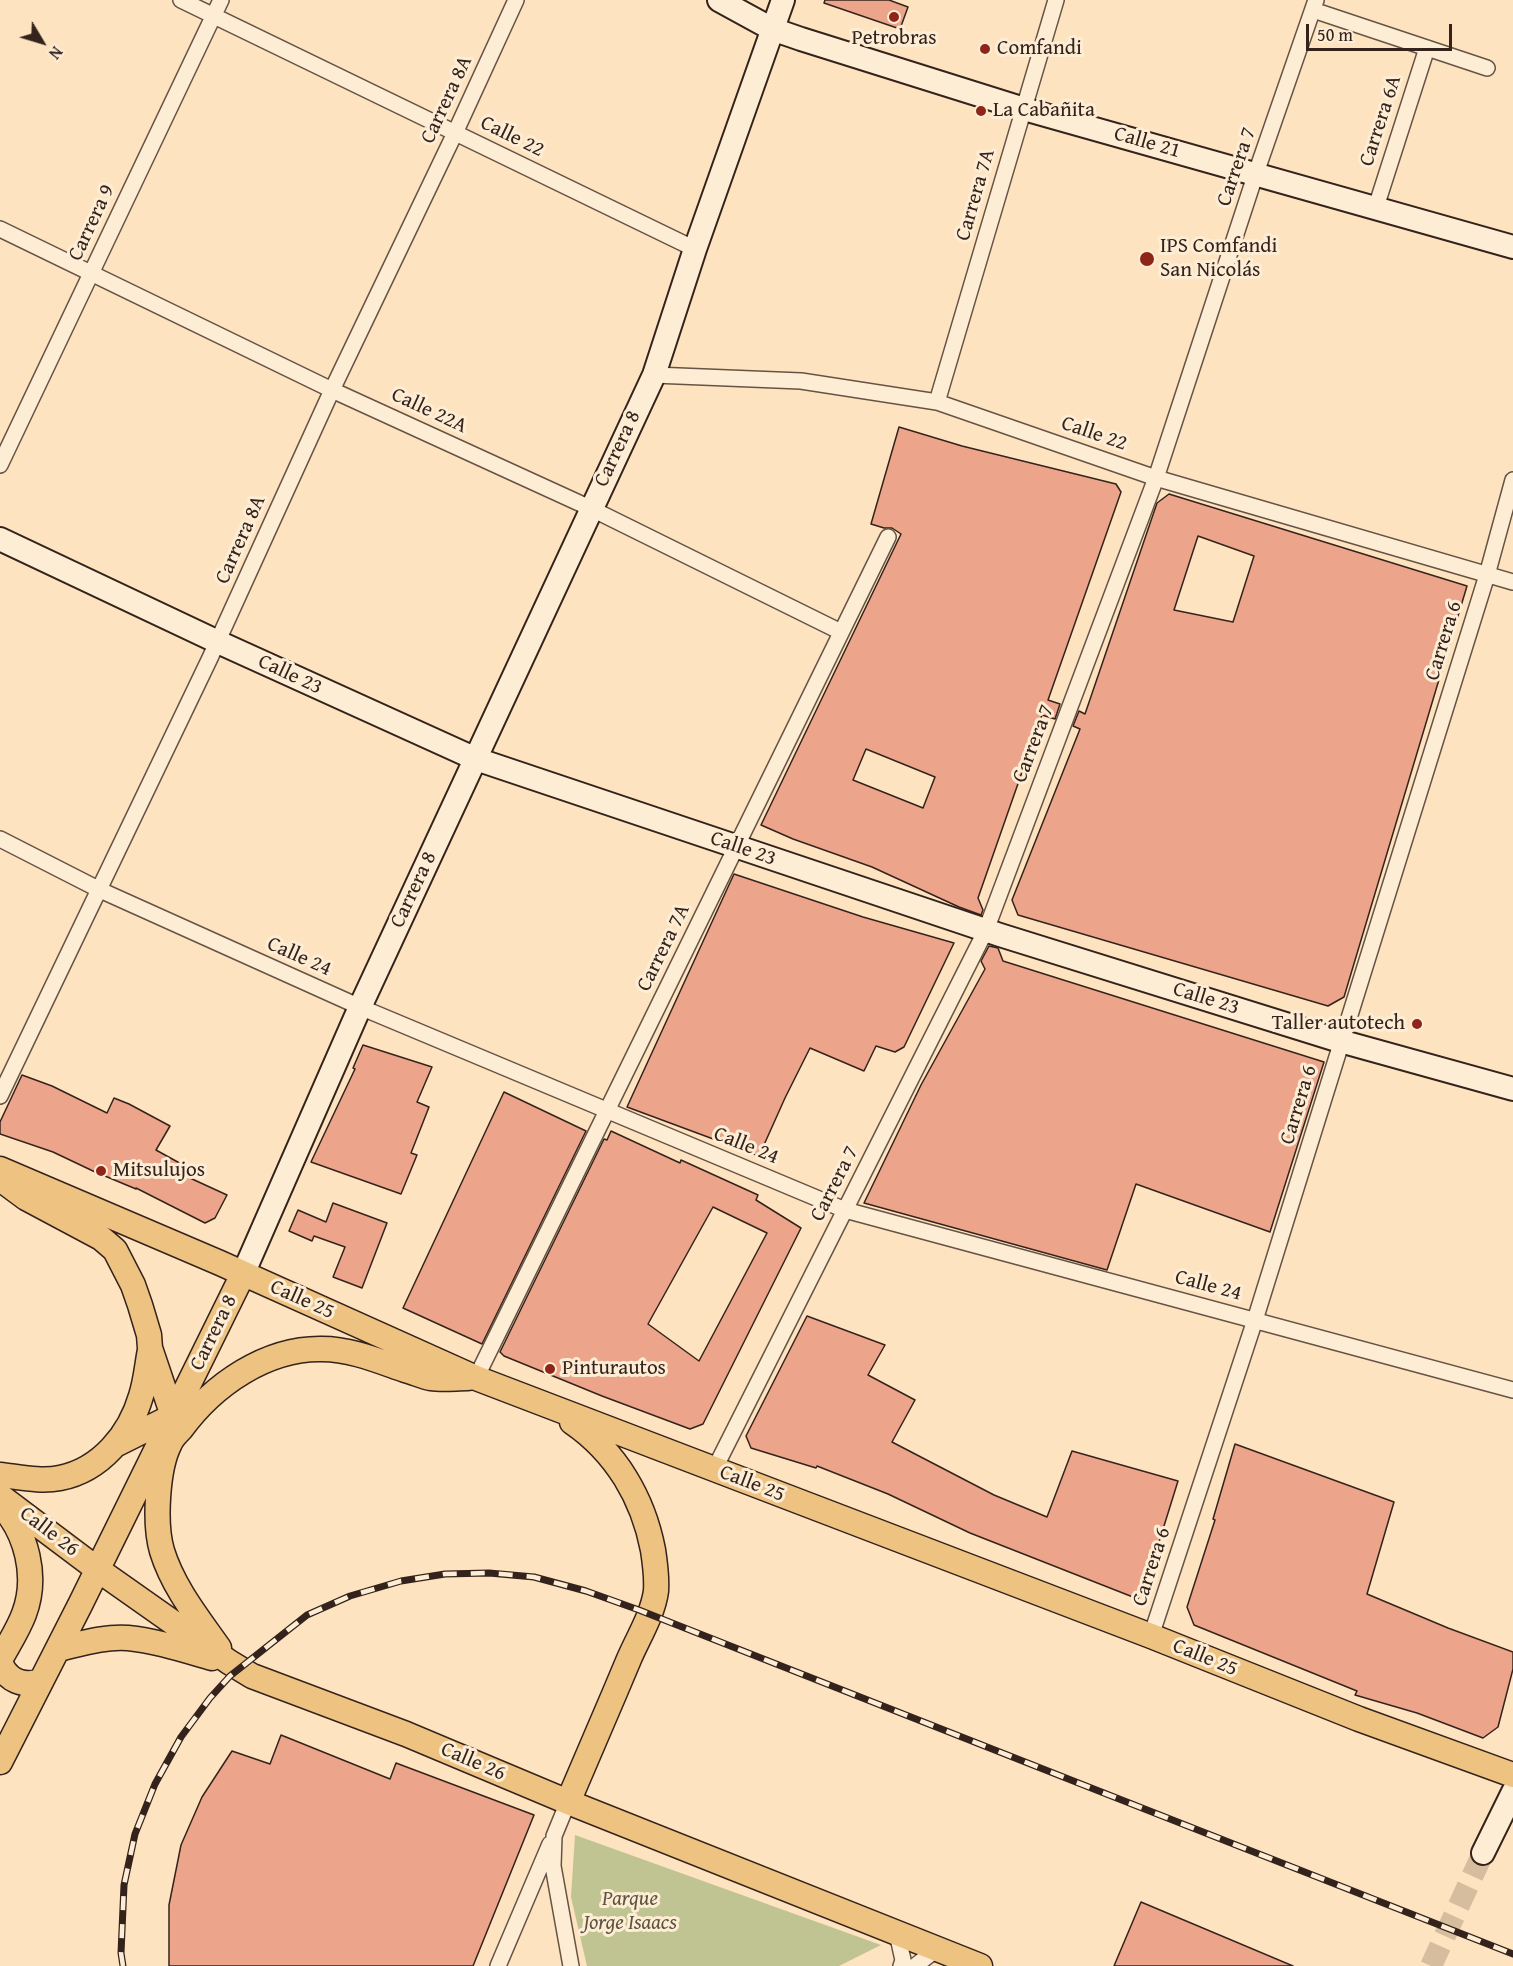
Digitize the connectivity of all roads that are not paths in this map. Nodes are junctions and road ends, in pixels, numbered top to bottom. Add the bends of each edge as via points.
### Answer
1 (181, 0) edge
2 (221, 0) edge
3 (516, 0) edge
4 (719, 0) edge
5 (783, 0) edge
6 (1056, 0) edge
7 (1315, 5) edge
8 (214, 16) junction
9 (772, 29) junction
10 (1427, 48) junction
11 (1487, 68) dead end
12 (1024, 109) junction
13 (455, 133) junction
14 (1256, 173) junction
15 (1376, 207) junction
16 (0, 229) edge
17 (1513, 247) edge
18 (695, 249) junction
19 (91, 273) junction
20 (654, 375) junction
21 (332, 390) junction
22 (937, 402) junction
23 (0, 465) edge
24 (1156, 478) junction
25 (1513, 480) edge
26 (590, 508) junction
27 (888, 537) dead end
28 (0, 539) edge
29 (1487, 575) junction
30 (1513, 582) edge
31 (841, 632) junction
32 (218, 642) junction
33 (476, 759) junction
34 (0, 839) edge
35 (737, 847) junction
36 (100, 890) junction
37 (986, 930) junction
38 (360, 1007) junction
39 (1340, 1041) junction
40 (1513, 1089) edge
41 (0, 1096) edge
42 (607, 1111) junction
43 (0, 1169) edge
44 (0, 1179) edge
45 (845, 1210) junction
46 (243, 1274) junction
47 (1255, 1320) junction
48 (150, 1348) junction
49 (476, 1378) junction
50 (1513, 1390) edge
51 (547, 1404) junction
52 (173, 1416) junction
53 (115, 1445) junction
54 (714, 1470) junction
55 (0, 1475) edge
56 (0, 1496) edge
57 (0, 1504) edge
58 (97, 1569) junction
59 (1151, 1636) junction
60 (58, 1649) junction
61 (0, 1661) edge
62 (229, 1662) junction
63 (41, 1681) junction
64 (0, 1722) edge
65 (5, 1753) edge
66 (1513, 1775) edge
67 (1513, 1792) edge
68 (568, 1802) junction
69 (554, 1836) junction
70 (1483, 1853) tunnel mouth
71 (897, 1933) junction
72 (937, 1949) junction
73 (498, 1966) edge
74 (571, 1966) edge
75 (901, 1966) edge
76 (915, 1966) edge
77 (980, 1966) edge

1 - 8 street, Calle 22
2 - 8 street, Carrera 9
3 - 13 street, Carrera 8A
4 - 9 main road, Calle 21
5 - 9 main road, Carrera 8
6 - 12 street, Carrera 7A
7 - 10 street
7 - 14 street, Carrera 7
8 - 13 street, Calle 22
8 - 19 street, Carrera 9
9 - 12 main road, Calle 21
9 - 18 main road, Carrera 8
10 - 11 street
10 - 15 street, Carrera 6A
12 - 14 main road, Calle 21
12 - 22 street, Carrera 7A
13 - 18 street, Calle 22
13 - 21 street, Carrera 8A
14 - 15 main road, Calle 21
14 - 24 street, Carrera 7
15 - 17 main road, Calle 21
16 - 19 street, Calle 22A
18 - 20 main road, Carrera 8
19 - 21 street, Calle 22A
19 - 23 street, Carrera 9
20 - 22 street, Calle 22 via 801,381
20 - 26 main road, Carrera 8
21 - 26 street, Calle 22A
21 - 32 street, Carrera 8A
22 - 24 street, Calle 22
24 - 29 street, Calle 22
24 - 37 street, Carrera 7
25 - 29 street, Carrera 6
26 - 31 street, Calle 22A
26 - 33 main road, Carrera 8
27 - 31 street, Carrera 7A
28 - 32 main road, Calle 23
29 - 30 street, Calle 22
29 - 39 street, Carrera 6
31 - 35 street, Carrera 7A
32 - 33 main road, Calle 23
32 - 36 street, Carrera 8A
33 - 35 main road, Calle 23
33 - 38 main road, Carrera 8
34 - 36 street, Calle 24
35 - 37 main road, Calle 23
35 - 42 street, Carrera 7A
36 - 38 street, Calle 24
36 - 41 street, Carrera 8A
37 - 39 main road, Calle 23
37 - 45 street, Carrera 7
38 - 42 street, Calle 24
38 - 46 main road, Carrera 8
39 - 40 main road, Calle 23
39 - 47 street, Carrera 6
42 - 45 street, Calle 24
42 - 49 street, Carrera 7A
43 - 46 main road, Calle 25
44 - 48 main road via 115,1250 140,1305
45 - 47 street, Calle 24
45 - 54 street, Carrera 7
46 - 49 main road, Calle 25
46 - 52 main road, Carrera 8
47 - 50 street, Calle 24
47 - 59 street, Carrera 6
48 - 52 main road
48 - 53 main road via 142,1395
49 - 51 main road, Calle 25
49 - 62 main road via 432,1378 349,1353 322,1349 285,1353 253,1366 191,1414 170,1443 160,1480 157,1514 161,1549 185,1599
51 - 54 main road, Calle 25
51 - 68 main road via 586,1431 610,1454 633,1489 648,1525 655,1564 656,1592 648,1614
52 - 53 main road
52 - 58 main road, Carrera 8
53 - 55 main road via 93,1464 59,1479
54 - 59 main road, Calle 25
56 - 58 main road, Calle 26
57 - 61 main road via 22,1537 30,1574 24,1614
58 - 60 main road, Carrera 8
58 - 62 main road, Calle 26
59 - 66 main road, Calle 25
60 - 62 main road via 126,1638
60 - 63 main road, Carrera 8
61 - 63 main road via 8,1676 16,1681
62 - 68 main road, Calle 26 via 252,1676 406,1734
63 - 65 main road, Carrera 8
64 - 65 main road via 7,1733
67 - 70 main road
68 - 69 street
68 - 71 main road, Calle 26
69 - 73 street
69 - 74 street via 552,1866
71 - 72 main road, Calle 26
71 - 75 street
72 - 76 street
72 - 77 main road, Calle 26

